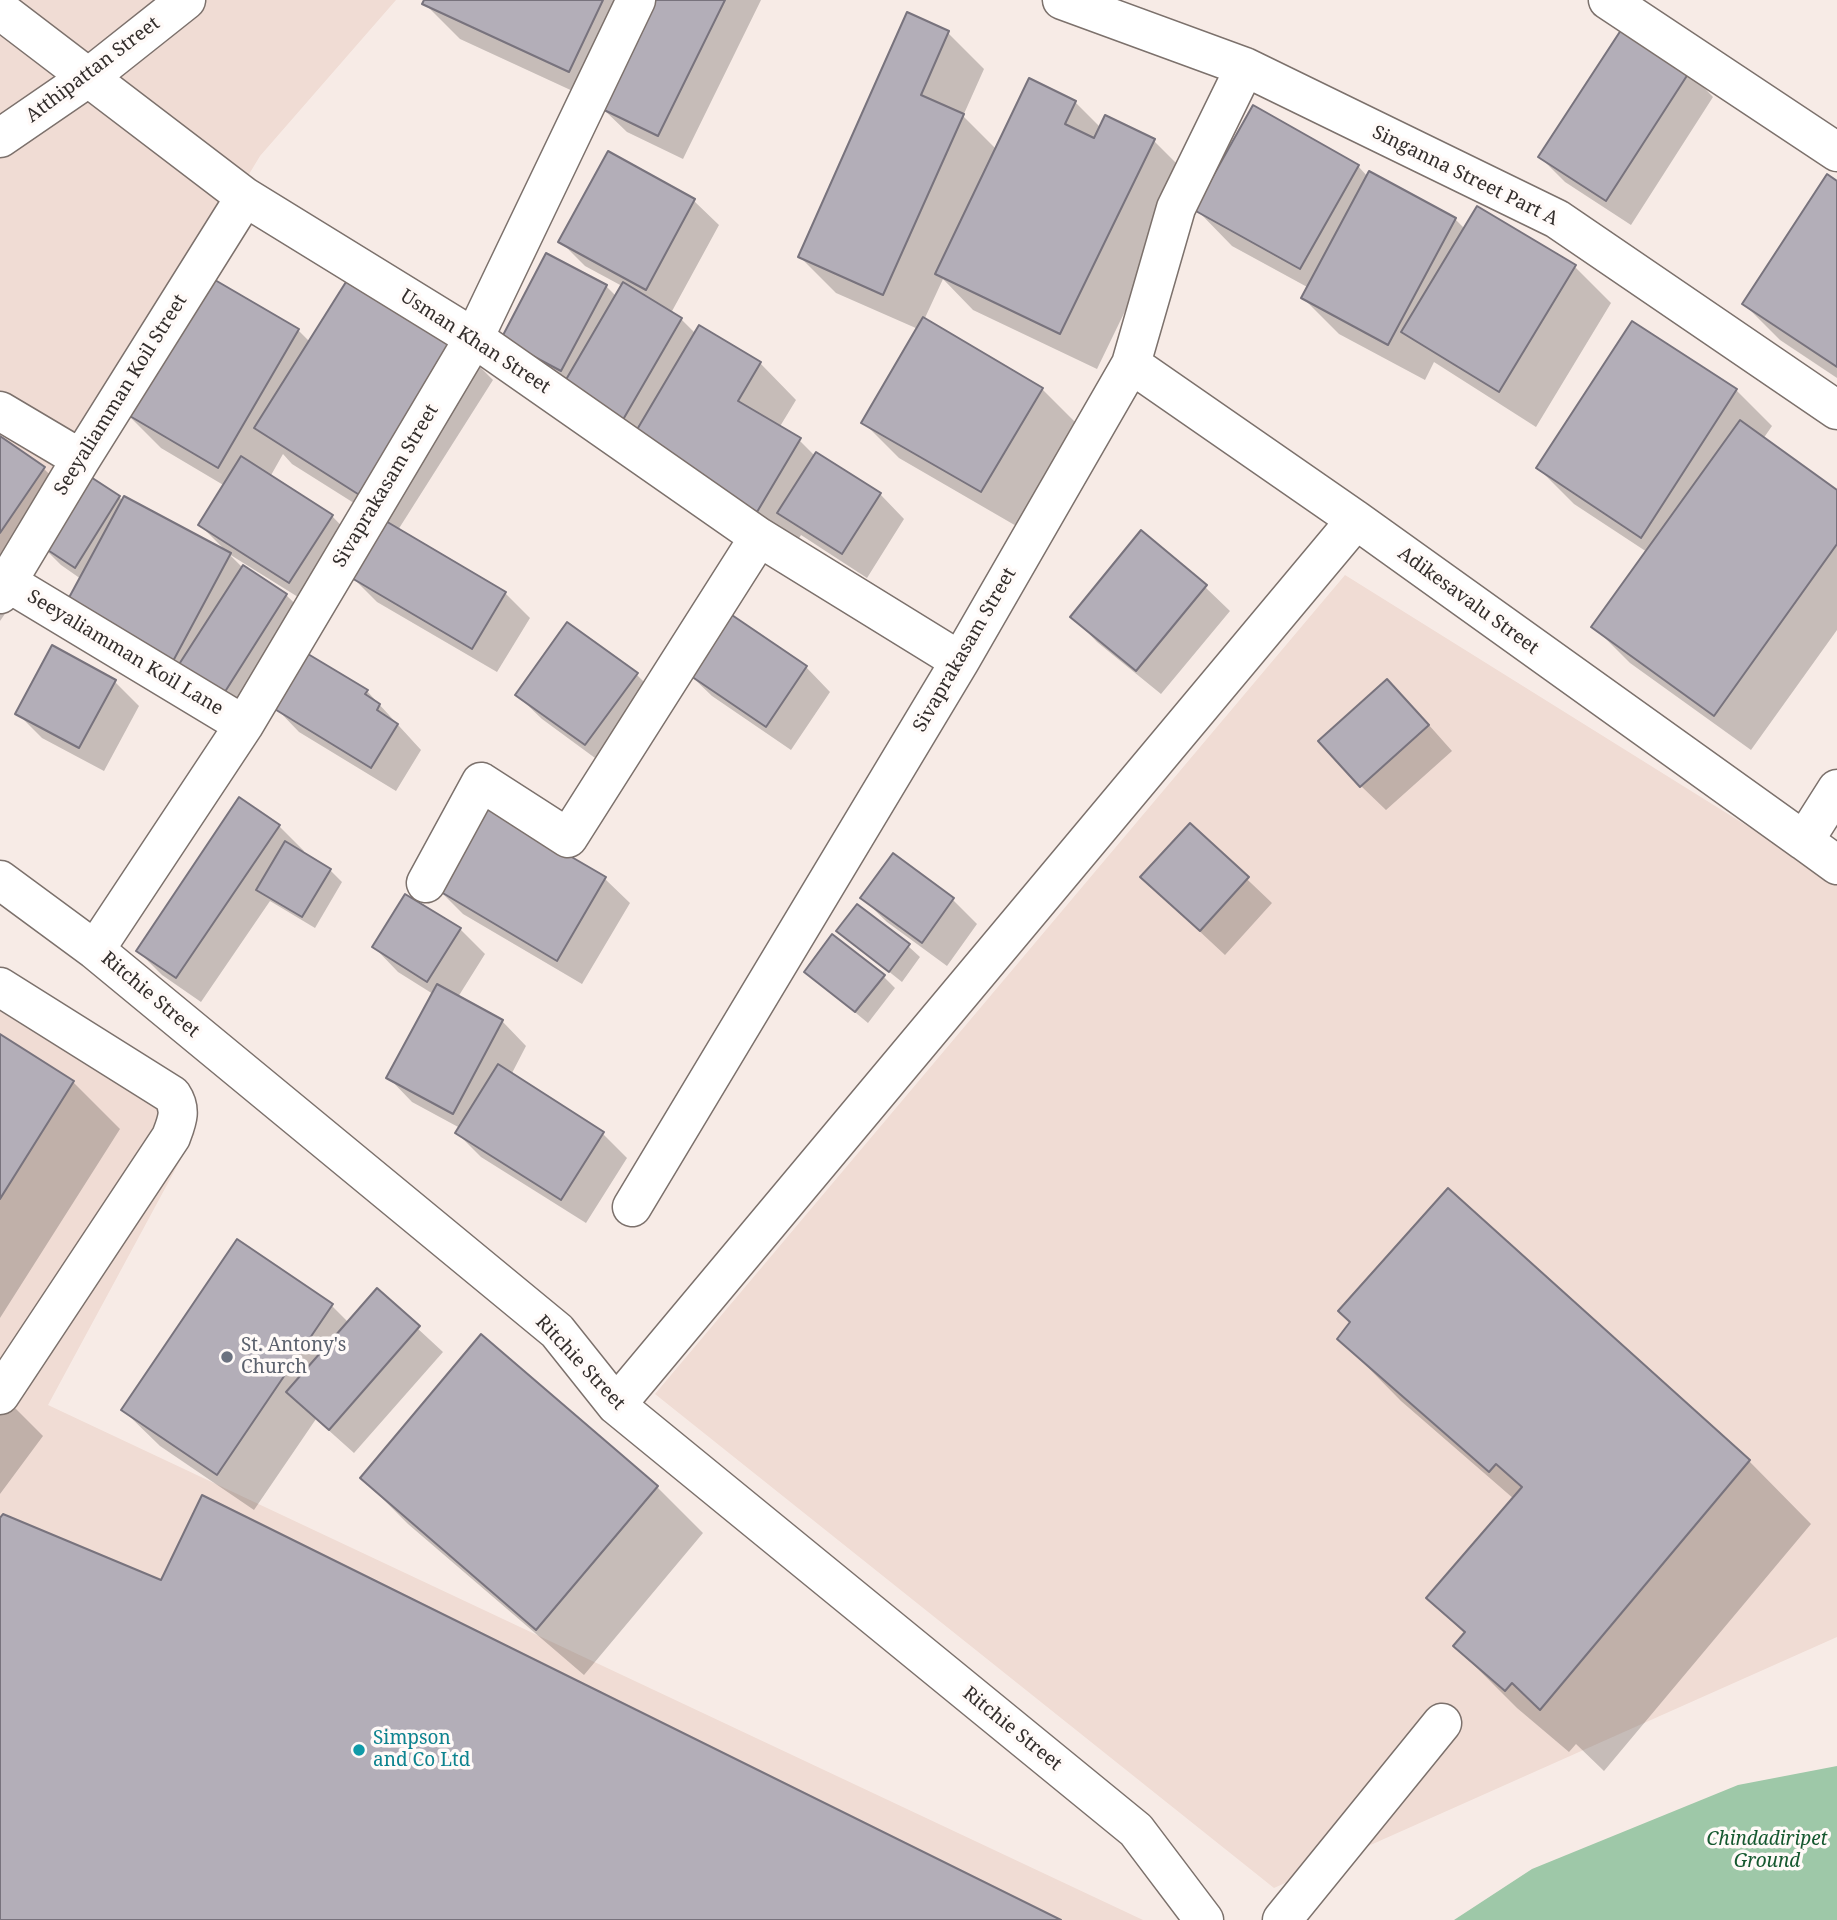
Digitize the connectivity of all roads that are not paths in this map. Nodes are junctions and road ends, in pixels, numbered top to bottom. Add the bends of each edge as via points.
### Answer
1 (186, 0) edge
2 (636, 0) edge
3 (1062, 0) edge
4 (1608, 0) edge
5 (0, 10) edge
6 (1245, 67) junction
7 (89, 77) junction
8 (0, 138) edge
9 (1837, 152) edge
10 (244, 197) junction
11 (474, 338) junction
12 (1131, 363) junction
13 (1837, 410) edge
14 (0, 411) edge
15 (81, 459) junction
16 (1356, 520) junction
17 (759, 537) junction
18 (3, 588) edge
19 (960, 661) junction
20 (244, 725) junction
21 (1837, 789) edge
22 (1804, 841) junction
23 (1837, 865) edge
24 (0, 880) edge
25 (426, 883) dead end
26 (94, 950) junction
27 (0, 987) edge
28 (632, 1207) dead end
29 (4, 1380) edge
30 (616, 1405) junction
31 (1442, 1723) dead end
32 (1204, 1920) edge
33 (1282, 1920) edge

1 - 7 street, Atthipattan Street
2 - 11 street, Sivaprakasam Street
3 - 6 street, Singanna Street Part A
4 - 9 street
5 - 7 street, Usman Khan Street
6 - 12 street, Sivaprakasam Street via 1176,208
6 - 13 street, Singanna Street Part A via 1557,219
7 - 8 street, Atthipattan Street
7 - 10 street, Usman Khan Street
10 - 11 street, Usman Khan Street
10 - 15 street, Seeyaliamman Koil Street
11 - 17 street, Usman Khan Street
11 - 20 street, Sivaprakasam Street
12 - 16 street, Adikesavalu Street
12 - 19 street, Sivaprakasam Street
14 - 15 street
15 - 18 street, Seeyaliamman Koil Street
16 - 22 street, Adikesavalu Street
16 - 30 street
17 - 19 street, Usman Khan Street
17 - 25 street via 568,838 481,782
18 - 20 street, Seeyaliamman Koil Lane
19 - 28 street, Sivaprakasam Street
20 - 26 street, Sivaprakasam Street
21 - 22 street
22 - 23 street, Adikesavalu Street
24 - 26 street, Ritchie Street
26 - 30 street, Ritchie Street via 557,1331
27 - 29 street via 172,1095 179,1112 171,1138
30 - 32 street, Ritchie Street via 1136,1830
31 - 33 street

